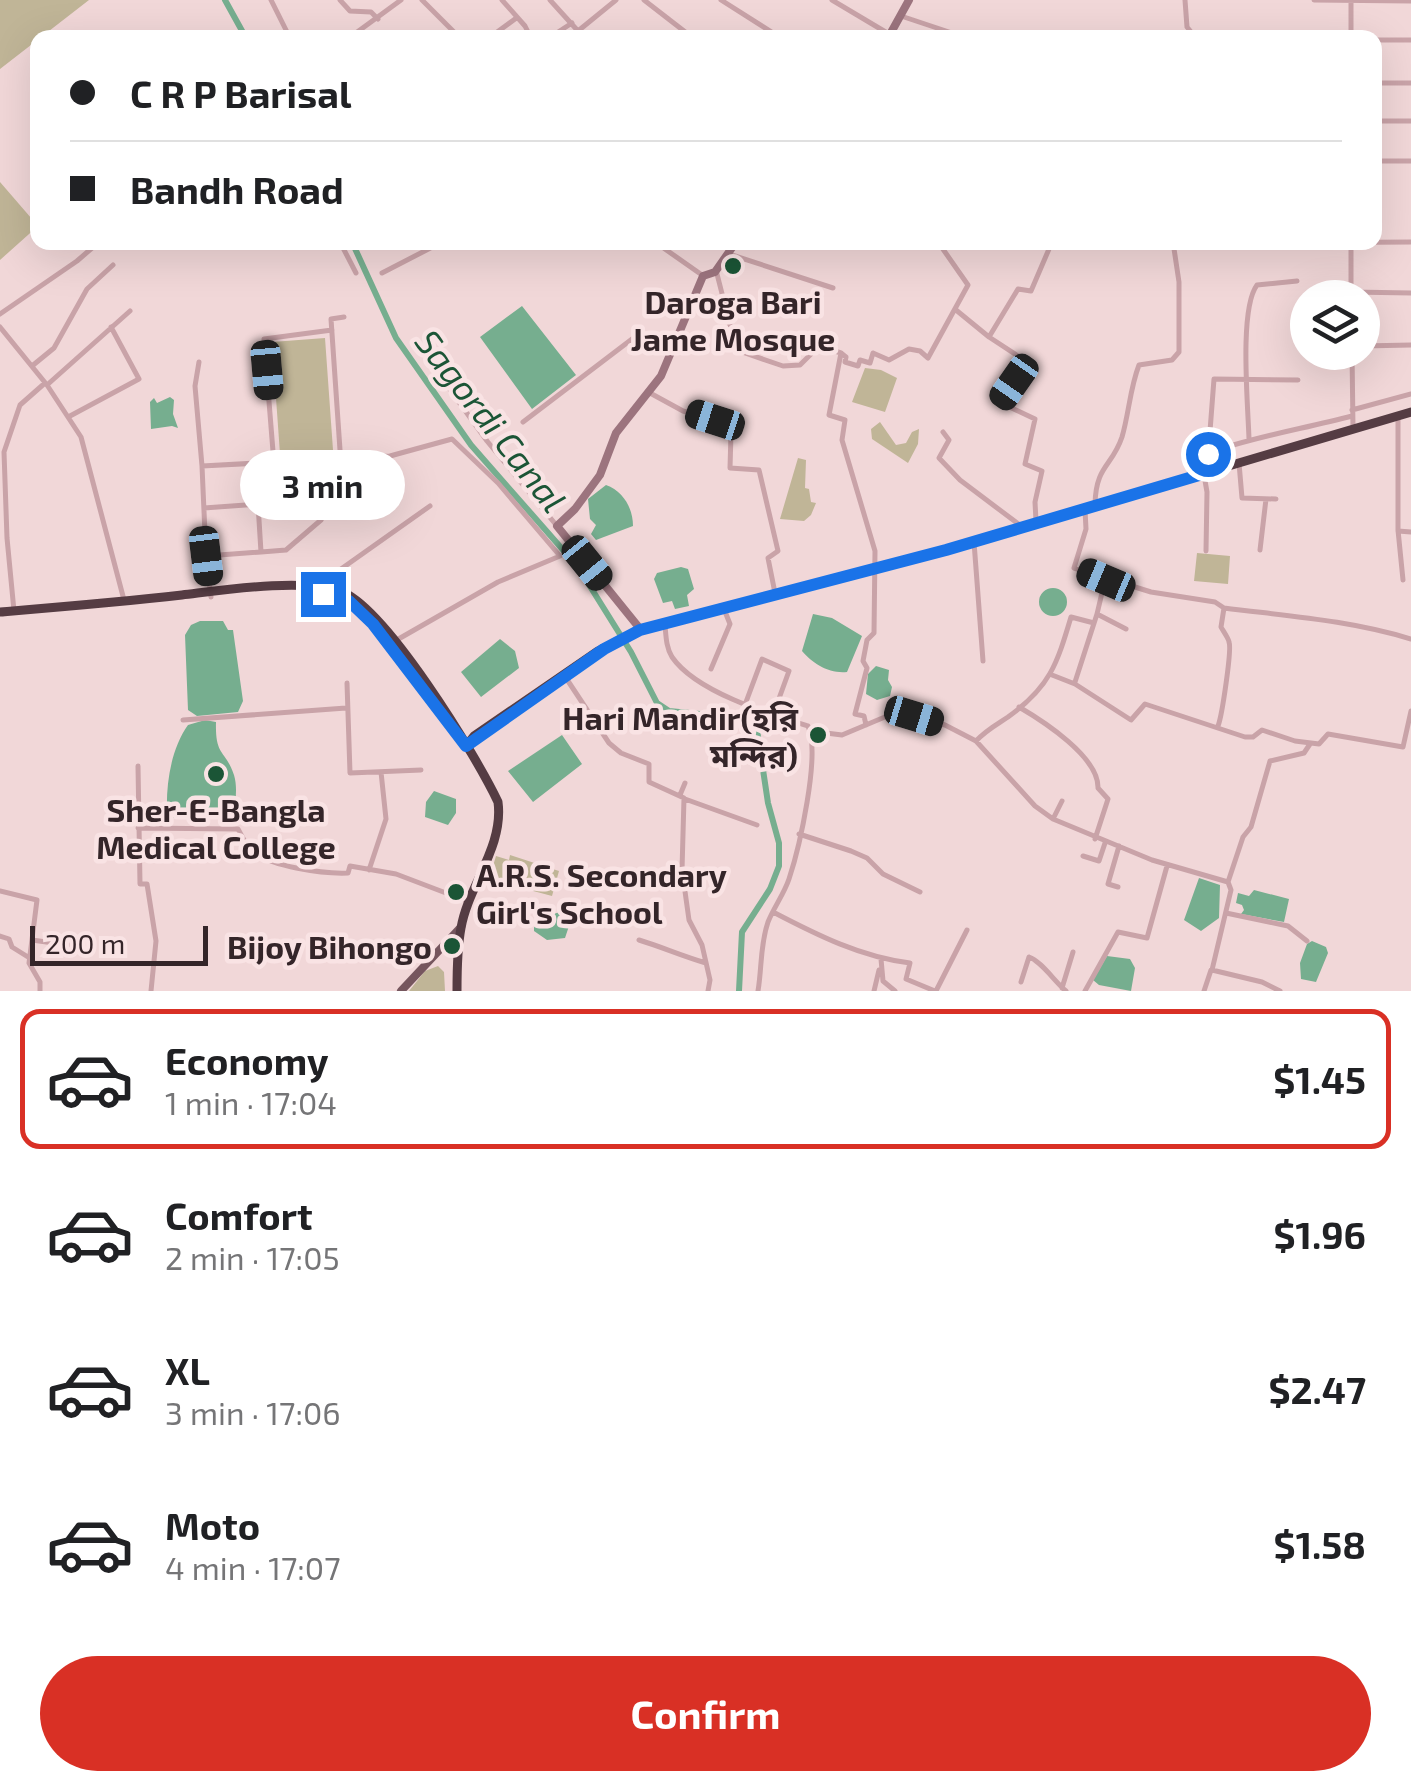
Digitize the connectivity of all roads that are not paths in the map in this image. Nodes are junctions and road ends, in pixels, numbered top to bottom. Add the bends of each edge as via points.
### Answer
1 (271, 0) edge
2 (340, 0) edge
3 (388, 0) edge
4 (402, 0) edge
5 (422, 0) edge
6 (502, 0) edge
7 (550, 0) edge
8 (616, 0) edge
9 (644, 0) edge
10 (719, 0) edge
11 (832, 0) edge
12 (1185, 0) edge
13 (1314, 0) edge
14 (1350, 0) edge
15 (907, 1) edge
16 (1411, 1) edge
17 (394, 6) junction
18 (901, 16) junction
19 (516, 18) junction
20 (378, 19) junction
21 (572, 23) junction
22 (286, 30) edge
23 (362, 30) edge
24 (452, 30) edge
25 (500, 30) edge
26 (528, 30) edge
27 (561, 30) edge
28 (683, 30) edge
29 (768, 30) edge
30 (879, 30) edge
31 (892, 30) edge
32 (943, 30) edge
33 (1189, 30) edge
34 (1352, 30) edge
35 (1382, 40) edge
36 (1411, 40) edge
37 (1411, 83) edge
38 (1382, 84) edge
39 (1382, 121) edge
40 (1411, 121) edge
41 (1382, 160) edge
42 (1411, 161) edge
43 (1382, 242) edge
44 (1411, 242) edge
45 (91, 250) edge
46 (344, 250) edge
47 (426, 250) edge
48 (667, 250) edge
49 (731, 250) edge
50 (944, 250) edge
51 (1048, 250) edge
52 (1174, 250) edge
53 (1351, 250) edge
54 (729, 254) junction
55 (113, 265) dead end
56 (716, 270) junction
57 (382, 272) dead end
58 (356, 274) dead end
59 (704, 276) junction
60 (1351, 280) edge
61 (1290, 282) edge
62 (833, 288) dead end
63 (1411, 293) edge
64 (1380, 294) edge
65 (956, 310) junction
66 (130, 311) dead end
67 (0, 314) edge
68 (344, 317) dead end
69 (0, 328) edge
70 (111, 328) junction
71 (332, 330) junction
72 (636, 336) dead end
73 (989, 337) junction
74 (1411, 345) edge
75 (1380, 346) edge
76 (841, 352) junction
77 (425, 355) dead end
78 (198, 362) dead end
79 (32, 366) junction
80 (1352, 370) edge
81 (1247, 379) junction
82 (1298, 380) dead end
83 (46, 384) junction
84 (650, 393) junction
85 (1411, 394) edge
86 (1411, 412) edge
87 (1352, 413) junction
88 (70, 416) junction
89 (1398, 416) junction
90 (523, 422) dead end
91 (1353, 428) junction
92 (943, 432) dead end
93 (1249, 439) junction
94 (2, 452) edge
95 (1208, 454) junction
96 (340, 460) junction
97 (1239, 463) junction
98 (256, 464) junction
99 (274, 464) junction
100 (202, 466) junction
101 (1205, 473) junction
102 (2, 474) edge
103 (2, 495) edge
104 (1266, 499) junction
105 (1276, 500) dead end
106 (258, 504) junction
107 (430, 506) dead end
108 (204, 508) junction
109 (1090, 508) junction
110 (1036, 524) junction
111 (557, 526) junction
112 (1024, 528) junction
113 (1398, 531) junction
114 (1411, 532) edge
115 (974, 542) junction
116 (1260, 550) dead end
117 (262, 552) junction
118 (1206, 552) dead end
119 (206, 556) junction
120 (876, 569) junction
121 (1106, 580) junction
122 (1403, 580) dead end
123 (315, 588) junction
124 (210, 594) junction
125 (775, 596) junction
126 (124, 600) junction
127 (1224, 608) junction
128 (724, 610) junction
129 (14, 611) junction
130 (1098, 614) junction
131 (0, 615) edge
132 (1094, 622) junction
133 (665, 626) junction
134 (1126, 629) dead end
135 (640, 630) junction
136 (1411, 639) edge
137 (395, 642) junction
138 (604, 649) junction
139 (984, 661) dead end
140 (711, 669) dead end
141 (1052, 675) junction
142 (566, 678) junction
143 (346, 683) dead end
144 (1075, 684) junction
145 (746, 703) junction
146 (1019, 707) junction
147 (346, 708) junction
148 (1411, 711) edge
149 (773, 715) junction
150 (183, 720) dead end
151 (866, 725) junction
152 (1218, 726) junction
153 (810, 731) junction
154 (976, 741) junction
155 (1310, 744) junction
156 (466, 746) junction
157 (138, 766) dead end
158 (421, 770) dead end
159 (381, 772) junction
160 (684, 783) dead end
161 (682, 797) junction
162 (1062, 800) dead end
163 (1053, 819) junction
164 (757, 825) dead end
165 (138, 828) junction
166 (798, 833) junction
167 (1095, 838) junction
168 (1106, 842) junction
169 (1119, 846) junction
170 (1082, 856) dead end
171 (1168, 864) junction
172 (369, 870) junction
173 (1228, 882) junction
174 (1118, 887) dead end
175 (0, 891) edge
176 (920, 892) dead end
177 (470, 902) junction
178 (773, 912) junction
179 (1226, 913) junction
180 (461, 926) junction
181 (966, 930) dead end
182 (0, 936) edge
183 (32, 940) junction
184 (639, 940) dead end
185 (1307, 941) dead end
186 (75, 946) dead end
187 (1073, 952) dead end
188 (28, 957) junction
189 (706, 962) junction
190 (882, 962) junction
191 (1212, 970) junction
192 (1021, 982) dead end
193 (1064, 989) edge
194 (456, 990) edge
195 (40, 991) edge
196 (151, 991) edge
197 (402, 991) edge
198 (469, 991) edge
199 (708, 991) edge
200 (758, 991) edge
201 (874, 991) edge
202 (895, 991) edge
203 (936, 991) edge
204 (1085, 991) edge
205 (1204, 991) edge
206 (1280, 991) edge

1 - 22 street
2 - 20 street via 350,11
3 - 17 street
4 - 17 street
5 - 24 street
6 - 19 street
7 - 21 street
8 - 21 street via 578,30
9 - 28 street
10 - 29 street
11 - 30 street
12 - 33 street
13 - 14 street
14 - 16 street
14 - 34 street
15 - 18 street
17 - 20 street
18 - 31 street
18 - 32 street
19 - 25 street
19 - 26 street
20 - 23 street
21 - 27 street
35 - 36 street
37 - 38 street
39 - 40 street
41 - 42 street
43 - 44 street
45 - 67 street
46 - 58 street
47 - 57 street
48 - 59 street
49 - 54 street
50 - 65 street via 968,284
51 - 73 street via 1030,291 1018,289
52 - 109 street via 1179,352 1172,360 1138,365 1118,446 1100,472
53 - 60 street
54 - 56 street
54 - 62 street
55 - 79 street via 87,289 54,348
56 - 59 street
56 - 76 street via 744,353 784,366 800,365 813,344
59 - 84 street
61 - 81 street via 1254,288
63 - 64 street
65 - 73 street
65 - 76 street via 928,358 909,349 889,360 873,353 870,363 860,360 858,366
66 - 70 street
68 - 71 street via 331,319
69 - 79 street
70 - 83 street
70 - 88 street via 139,379
71 - 96 street
71 - 99 street via 264,339
72 - 90 street
73 - 110 street via 1027,362 1001,403 1036,419 1025,464 1042,471
74 - 75 street
76 - 120 street via 829,415 845,420 842,440
77 - 111 street
78 - 100 street
79 - 83 street
80 - 87 street
81 - 82 street
81 - 93 street
81 - 95 street via 1214,378
83 - 88 street
83 - 94 street via 20,405
84 - 111 street via 616,434 600,475
84 - 125 street via 715,420 718,430 731,433 730,468 759,470 778,551 768,558
85 - 87 street
86 - 89 highway
87 - 91 street
87 - 93 street
88 - 126 street
89 - 91 highway
89 - 113 street
91 - 97 highway
92 - 112 street via 949,440 939,458
93 - 95 street
94 - 102 street
95 - 101 street
96 - 99 street
96 - 117 street via 342,480 321,520 286,550
96 - 137 street via 390,456 452,439 560,556 498,582
97 - 101 highway
97 - 104 street via 1242,498
98 - 99 street
98 - 100 street
98 - 106 street
100 - 108 street
101 - 109 highway
101 - 118 street
102 - 103 street
103 - 129 street
104 - 105 street
104 - 116 street
106 - 108 street
106 - 117 street
107 - 123 street
108 - 119 street
109 - 110 highway
109 - 121 street via 1074,568
110 - 112 highway
111 - 135 street
112 - 115 highway
113 - 114 street
113 - 122 street
115 - 120 highway
115 - 139 street
117 - 119 street
119 - 124 street
120 - 125 highway
120 - 151 street via 874,633 867,640 855,714
121 - 127 street
121 - 130 street
123 - 124 highway
123 - 137 highway via 350,596
124 - 126 highway
124 - 131 highway
124 - 156 highway via 302,592 349,601 391,644
125 - 128 highway
126 - 129 highway
127 - 136 street via 1331,620
127 - 152 street via 1220,627 1231,652
128 - 133 highway
128 - 140 street via 730,624
129 - 131 highway
130 - 132 street
130 - 134 street
132 - 141 street via 1071,617
132 - 144 street
133 - 135 highway
133 - 145 street via 674,660
135 - 138 highway
137 - 156 highway
138 - 142 highway
138 - 156 highway
141 - 144 street
141 - 146 street
142 - 156 highway
142 - 161 street via 609,743 649,764 649,782
143 - 147 street
144 - 152 street via 1131,720 1146,704
145 - 149 street
145 - 149 street via 762,659 776,664 789,670
146 - 154 street
146 - 167 street via 1062,737 1098,779 1108,799
147 - 150 street
147 - 159 street via 350,774
148 - 155 street via 1403,747 1328,734
149 - 153 street
151 - 153 street via 842,736
151 - 154 street via 904,713
152 - 155 street
153 - 166 street via 812,778
154 - 163 street
155 - 173 street via 1304,753 1270,761
156 - 177 highway via 499,812
157 - 165 street
158 - 159 street
159 - 172 street via 386,819
160 - 161 street
161 - 164 street
161 - 189 street via 682,870
162 - 163 street
163 - 167 street
165 - 172 street via 238,829 249,849 276,862 330,874 348,874 350,866
165 - 196 street via 140,884 147,884 156,941
166 - 176 street via 867,858
166 - 178 street
167 - 168 street
168 - 169 street
168 - 170 street via 1099,862
169 - 171 street
169 - 174 street via 1108,884
171 - 173 street
171 - 204 street via 1147,938 1118,932
172 - 177 street
173 - 179 street
175 - 183 street via 37,900
177 - 180 highway
178 - 190 street
178 - 200 street
179 - 185 street via 1288,926
179 - 191 street
180 - 194 highway
180 - 197 main road
181 - 203 street
182 - 188 street
183 - 186 street
183 - 188 street
184 - 189 street
187 - 193 street
188 - 195 street
189 - 199 street
190 - 201 street
190 - 202 street via 883,981
190 - 203 street via 910,963 906,979
191 - 205 street
191 - 206 street
192 - 193 street via 1029,956
194 - 198 street

